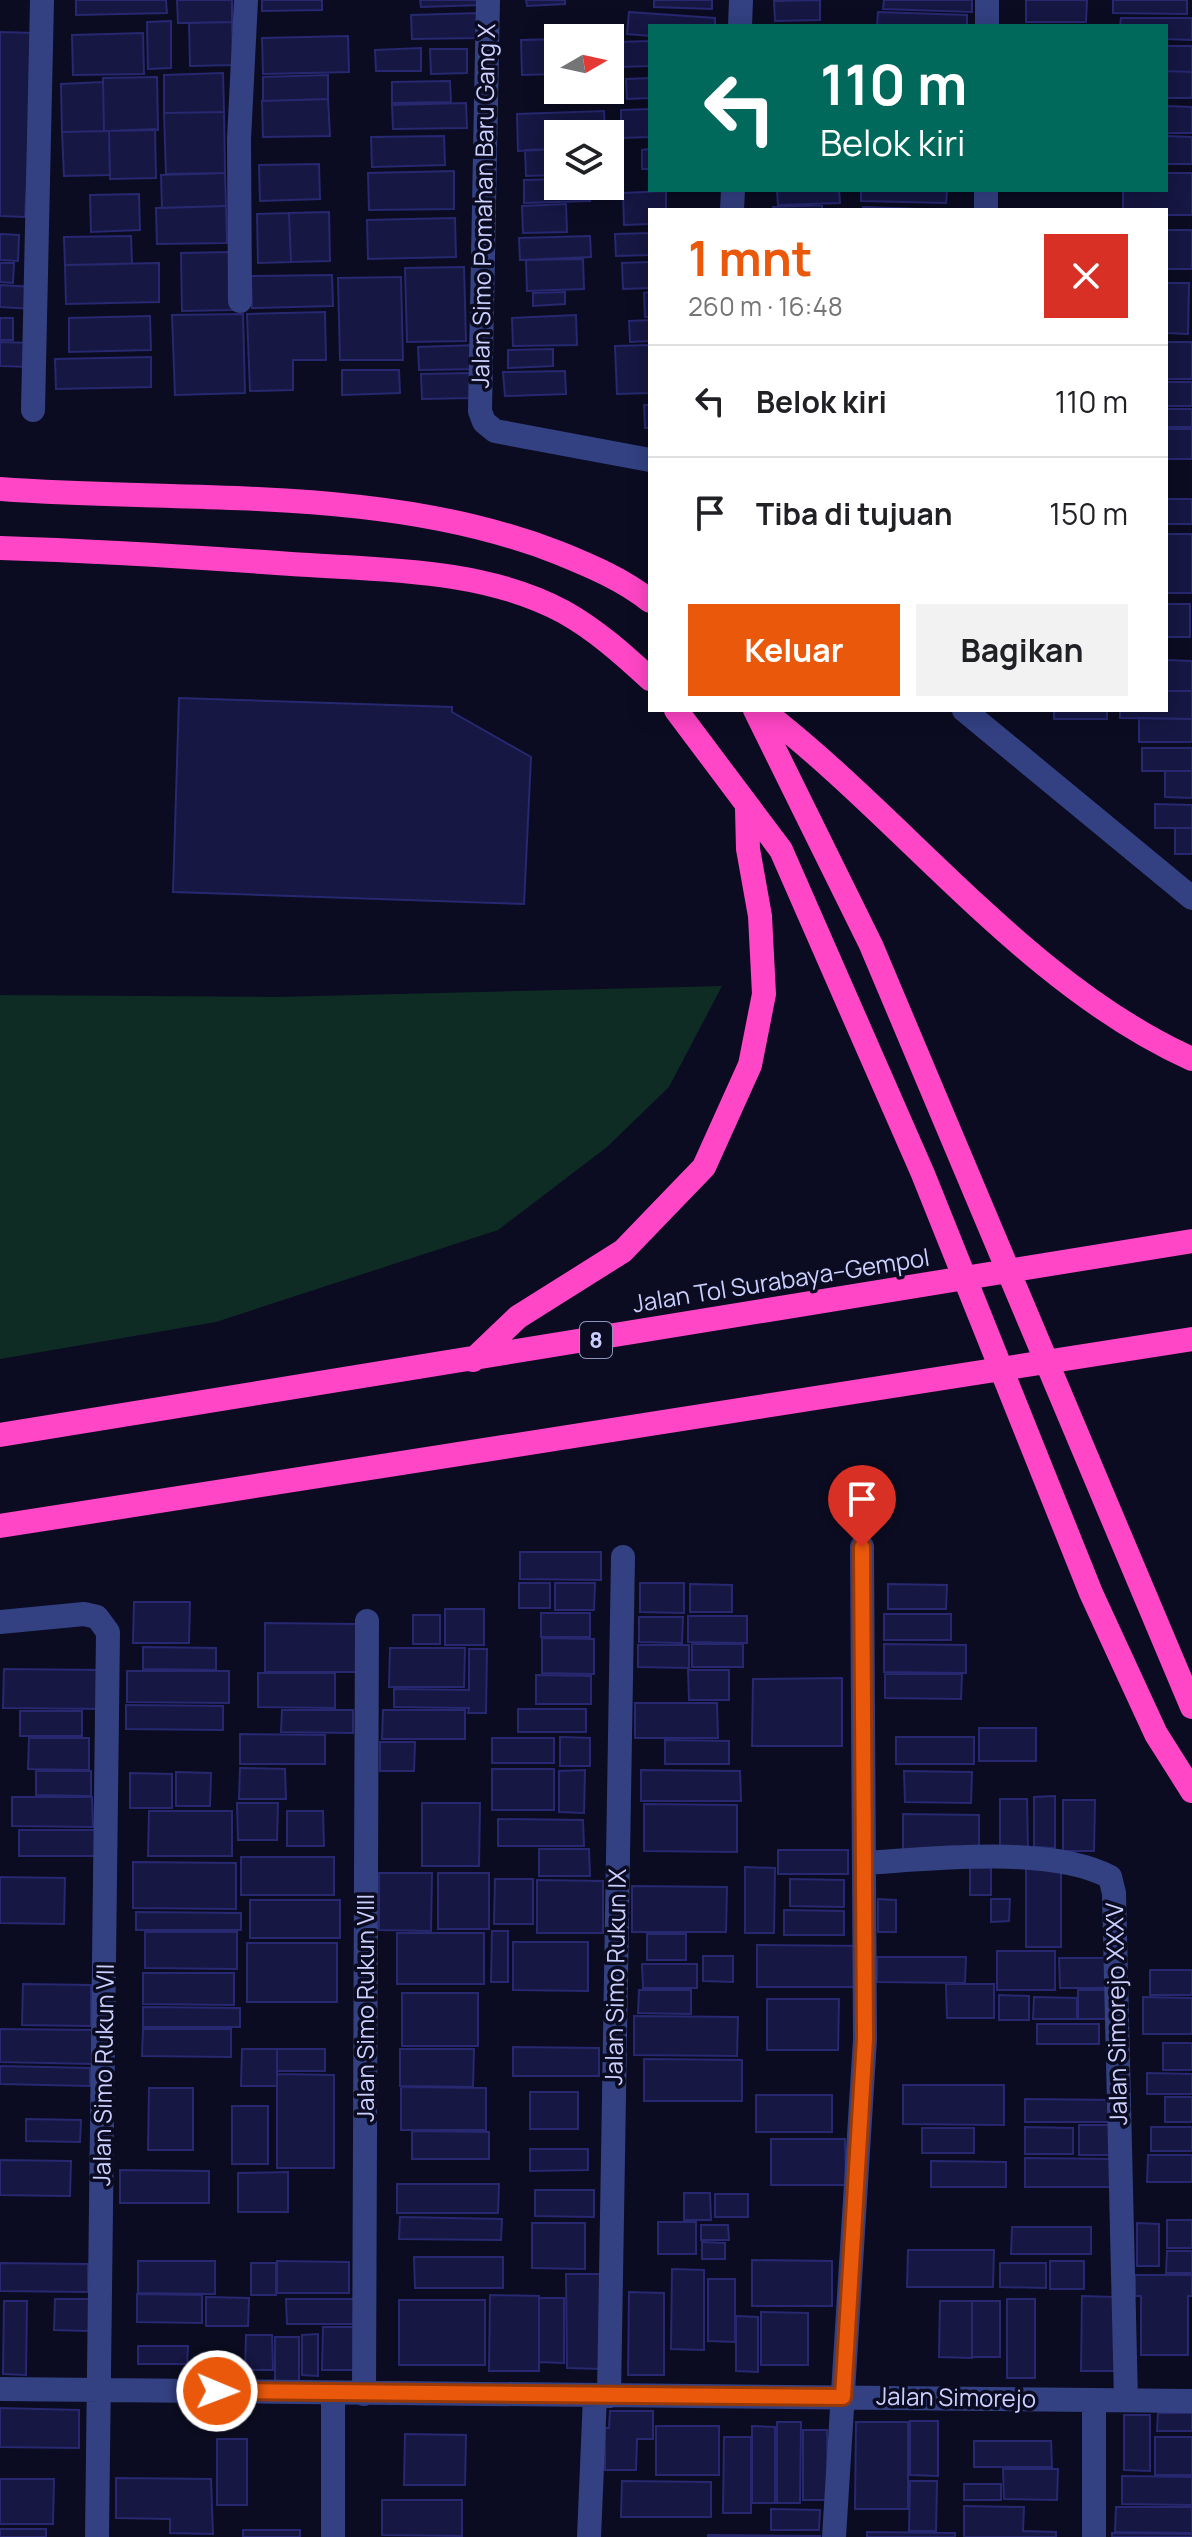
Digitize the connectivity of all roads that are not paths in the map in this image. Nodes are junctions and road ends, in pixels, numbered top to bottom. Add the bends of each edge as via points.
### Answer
1 (42, 0) edge
2 (246, 0) edge
3 (488, 0) edge
4 (741, 0) edge
5 (987, 0) edge
6 (740, 24) edge
7 (987, 24) edge
8 (240, 301) dead end
9 (33, 410) dead end
10 (648, 460) edge
11 (0, 489) edge
12 (0, 548) edge
13 (648, 600) edge
14 (648, 677) edge
15 (677, 712) edge
16 (756, 712) edge
17 (765, 712) edge
18 (984, 720) edge
19 (747, 809) junction
20 (1192, 898) edge
21 (1192, 1059) edge
22 (1192, 1241) edge
23 (1192, 1339) edge
24 (1145, 1347) junction
25 (1192, 1353) edge
26 (473, 1360) junction
27 (0, 1435) edge
28 (0, 1526) edge
29 (862, 1547) dead end
30 (623, 1557) dead end
31 (367, 1621) dead end
32 (0, 1622) edge
33 (1192, 1707) edge
34 (1192, 1791) edge
35 (864, 1863) junction
36 (101, 2388) junction
37 (0, 2389) edge
38 (333, 2394) junction
39 (364, 2394) junction
40 (602, 2396) junction
41 (843, 2397) junction
42 (1094, 2400) junction
43 (1126, 2400) junction
44 (1192, 2401) edge
45 (97, 2537) edge
46 (333, 2537) edge
47 (589, 2537) edge
48 (834, 2537) edge
49 (1094, 2537) edge

1 - 9 street
2 - 8 street via 239,139
3 - 10 street, Jalan Simo Pomahan Baru Gang X via 480,411 495,431
4 - 6 street
5 - 7 street
11 - 13 highway via 344,506 460,521 593,567
12 - 14 highway via 374,569 499,587 562,611 610,642
15 - 19 highway
16 - 33 highway via 871,945
17 - 21 highway via 820,755 1069,984 1145,1038
18 - 20 street
19 - 26 highway via 764,994 750,1065 704,1167 623,1251 518,1317
19 - 34 highway via 781,850 923,1174 1091,1593 1156,1734
22 - 26 highway, Jalan Tol Surabaya–Gempol / 8
23 - 24 highway
24 - 25 highway
24 - 28 highway
26 - 27 highway, Jalan Tol Surabaya–Gempol / 8
29 - 35 street
30 - 40 street, Jalan Simo Rukun IX
31 - 39 street, Jalan Simo Rukun VIII
32 - 36 street, Jalan Simo Rukun VII via 84,1614 97,1617 108,1632
35 - 41 street via 865,2039
35 - 43 street, Jalan Simorejo XXXV via 992,1857 1058,1862 1110,1877
36 - 37 street, Jalan Simorejo
36 - 38 street, Jalan Simorejo
36 - 45 street, Jalan Simo Rukun VII
38 - 39 street, Jalan Simorejo
38 - 46 street
39 - 40 street, Jalan Simorejo
40 - 41 street, Jalan Simorejo
40 - 47 street, Jalan Simo Rukun IX
41 - 42 street, Jalan Simorejo
41 - 48 street
42 - 43 street, Jalan Simorejo
42 - 49 street
43 - 44 street, Jalan Simorejo

